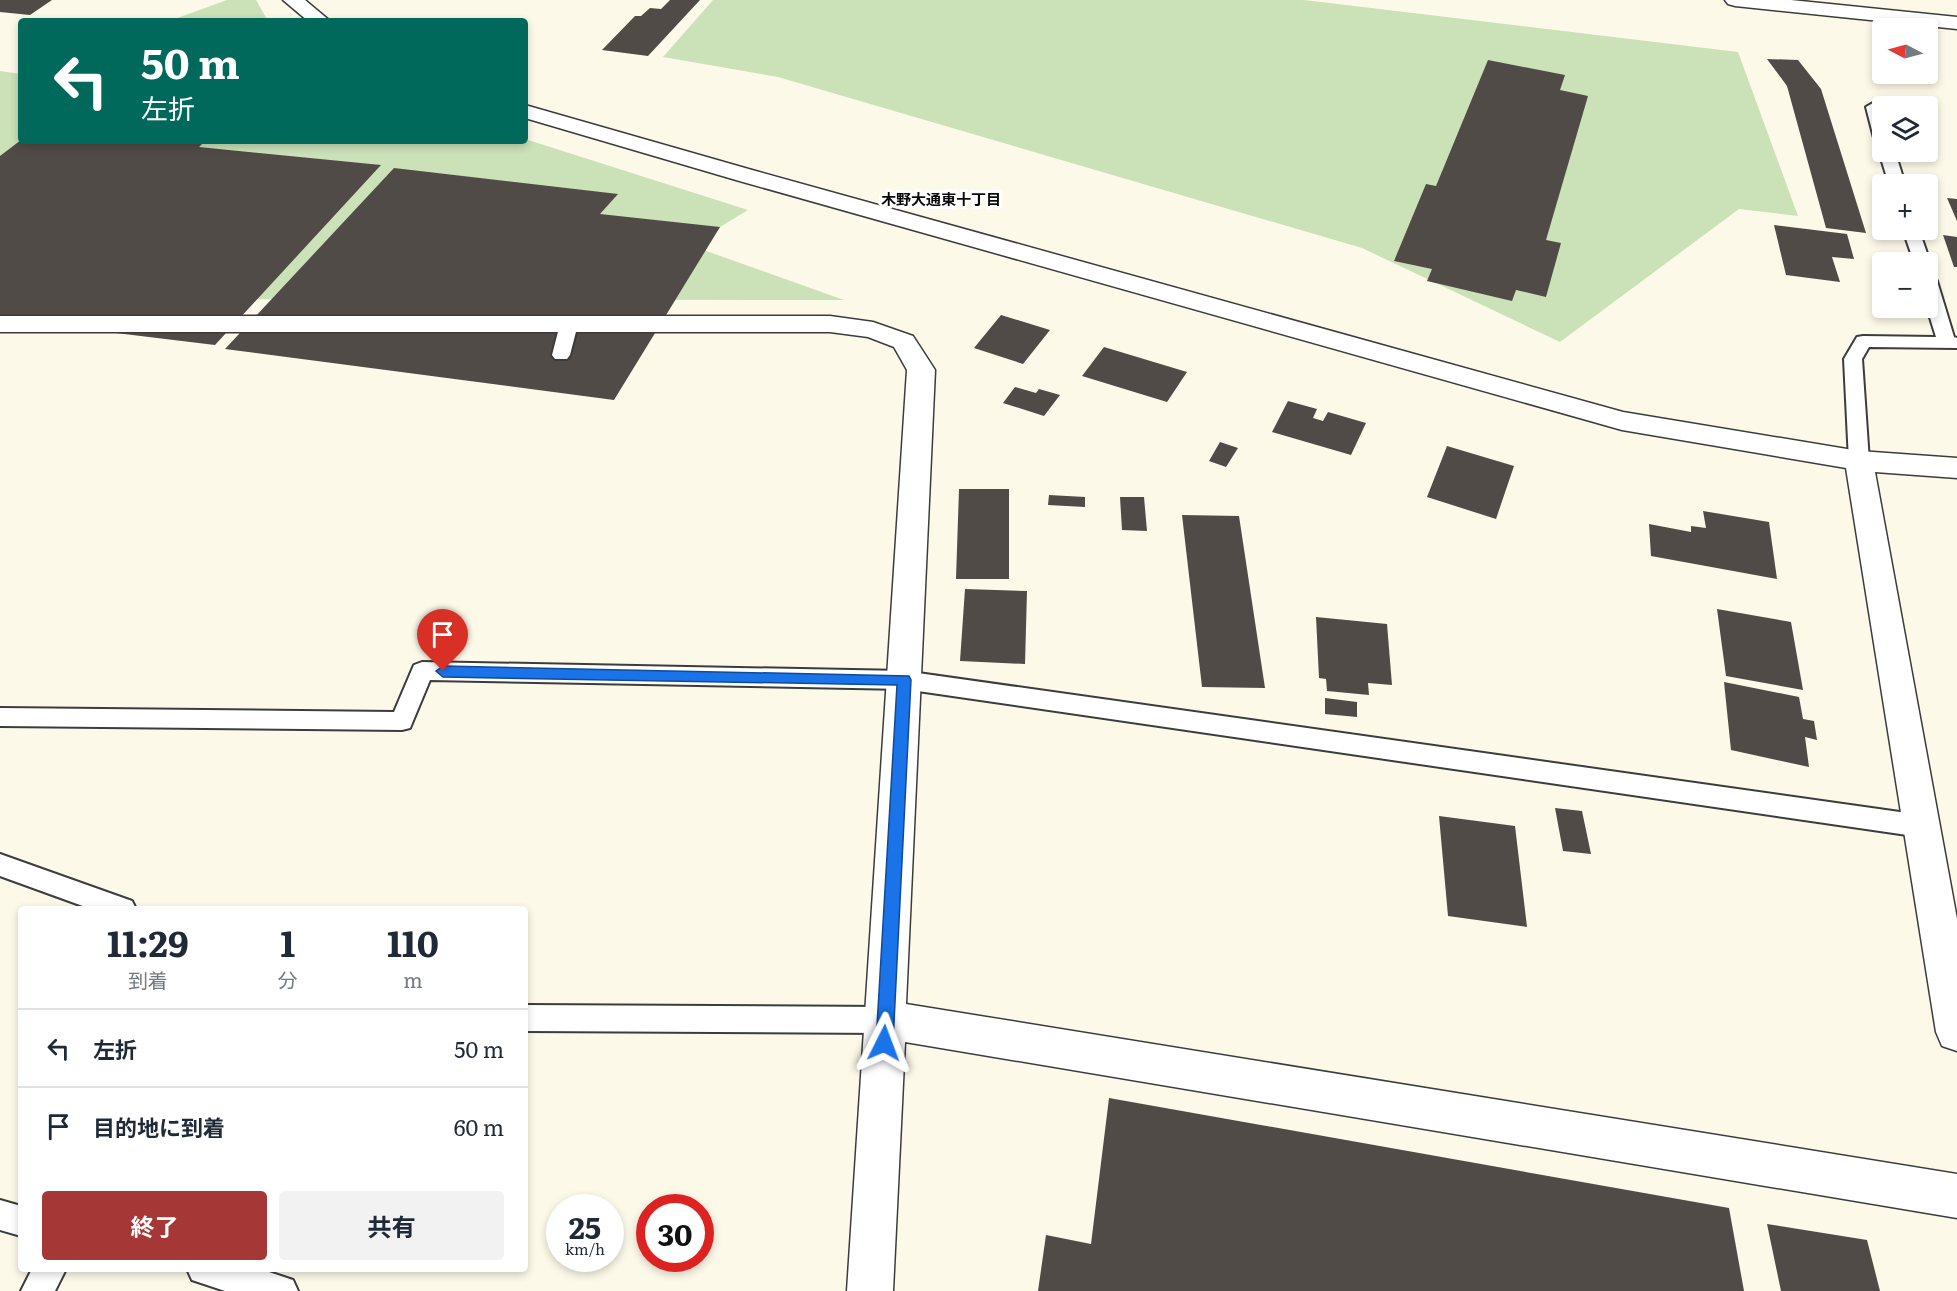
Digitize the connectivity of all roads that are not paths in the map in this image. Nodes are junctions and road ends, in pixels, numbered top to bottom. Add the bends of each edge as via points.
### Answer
1 (293, 0) edge
2 (1735, 0) edge
3 (317, 18) edge
4 (1957, 23) edge
5 (528, 112) edge
6 (1938, 307) edge
7 (0, 324) edge
8 (569, 324) junction
9 (1952, 343) edge
10 (561, 355) dead end
11 (1859, 461) junction
12 (1957, 468) edge
13 (904, 680) junction
14 (0, 717) edge
15 (1921, 826) junction
16 (0, 865) edge
17 (115, 906) edge
18 (528, 1018) edge
19 (885, 1020) junction
20 (1957, 1032) edge
21 (1957, 1196) edge
22 (0, 1215) edge
23 (18, 1220) edge
24 (48, 1272) edge
25 (214, 1272) edge
26 (37, 1291) edge
27 (282, 1291) edge
28 (870, 1291) edge

1 - 3 street
2 - 4 street
5 - 11 street via 1622,421
6 - 9 lane
7 - 8 street
8 - 10 lane
8 - 13 street via 830,324 873,330 904,342 921,370
9 - 11 lane via 1863,341 1853,359
11 - 12 street
11 - 15 street
13 - 14 lane via 422,671 402,721
13 - 15 lane
13 - 19 street
15 - 20 street
16 - 17 lane
18 - 19 lane
19 - 21 street
19 - 28 street
22 - 23 lane
24 - 26 lane
25 - 27 lane

